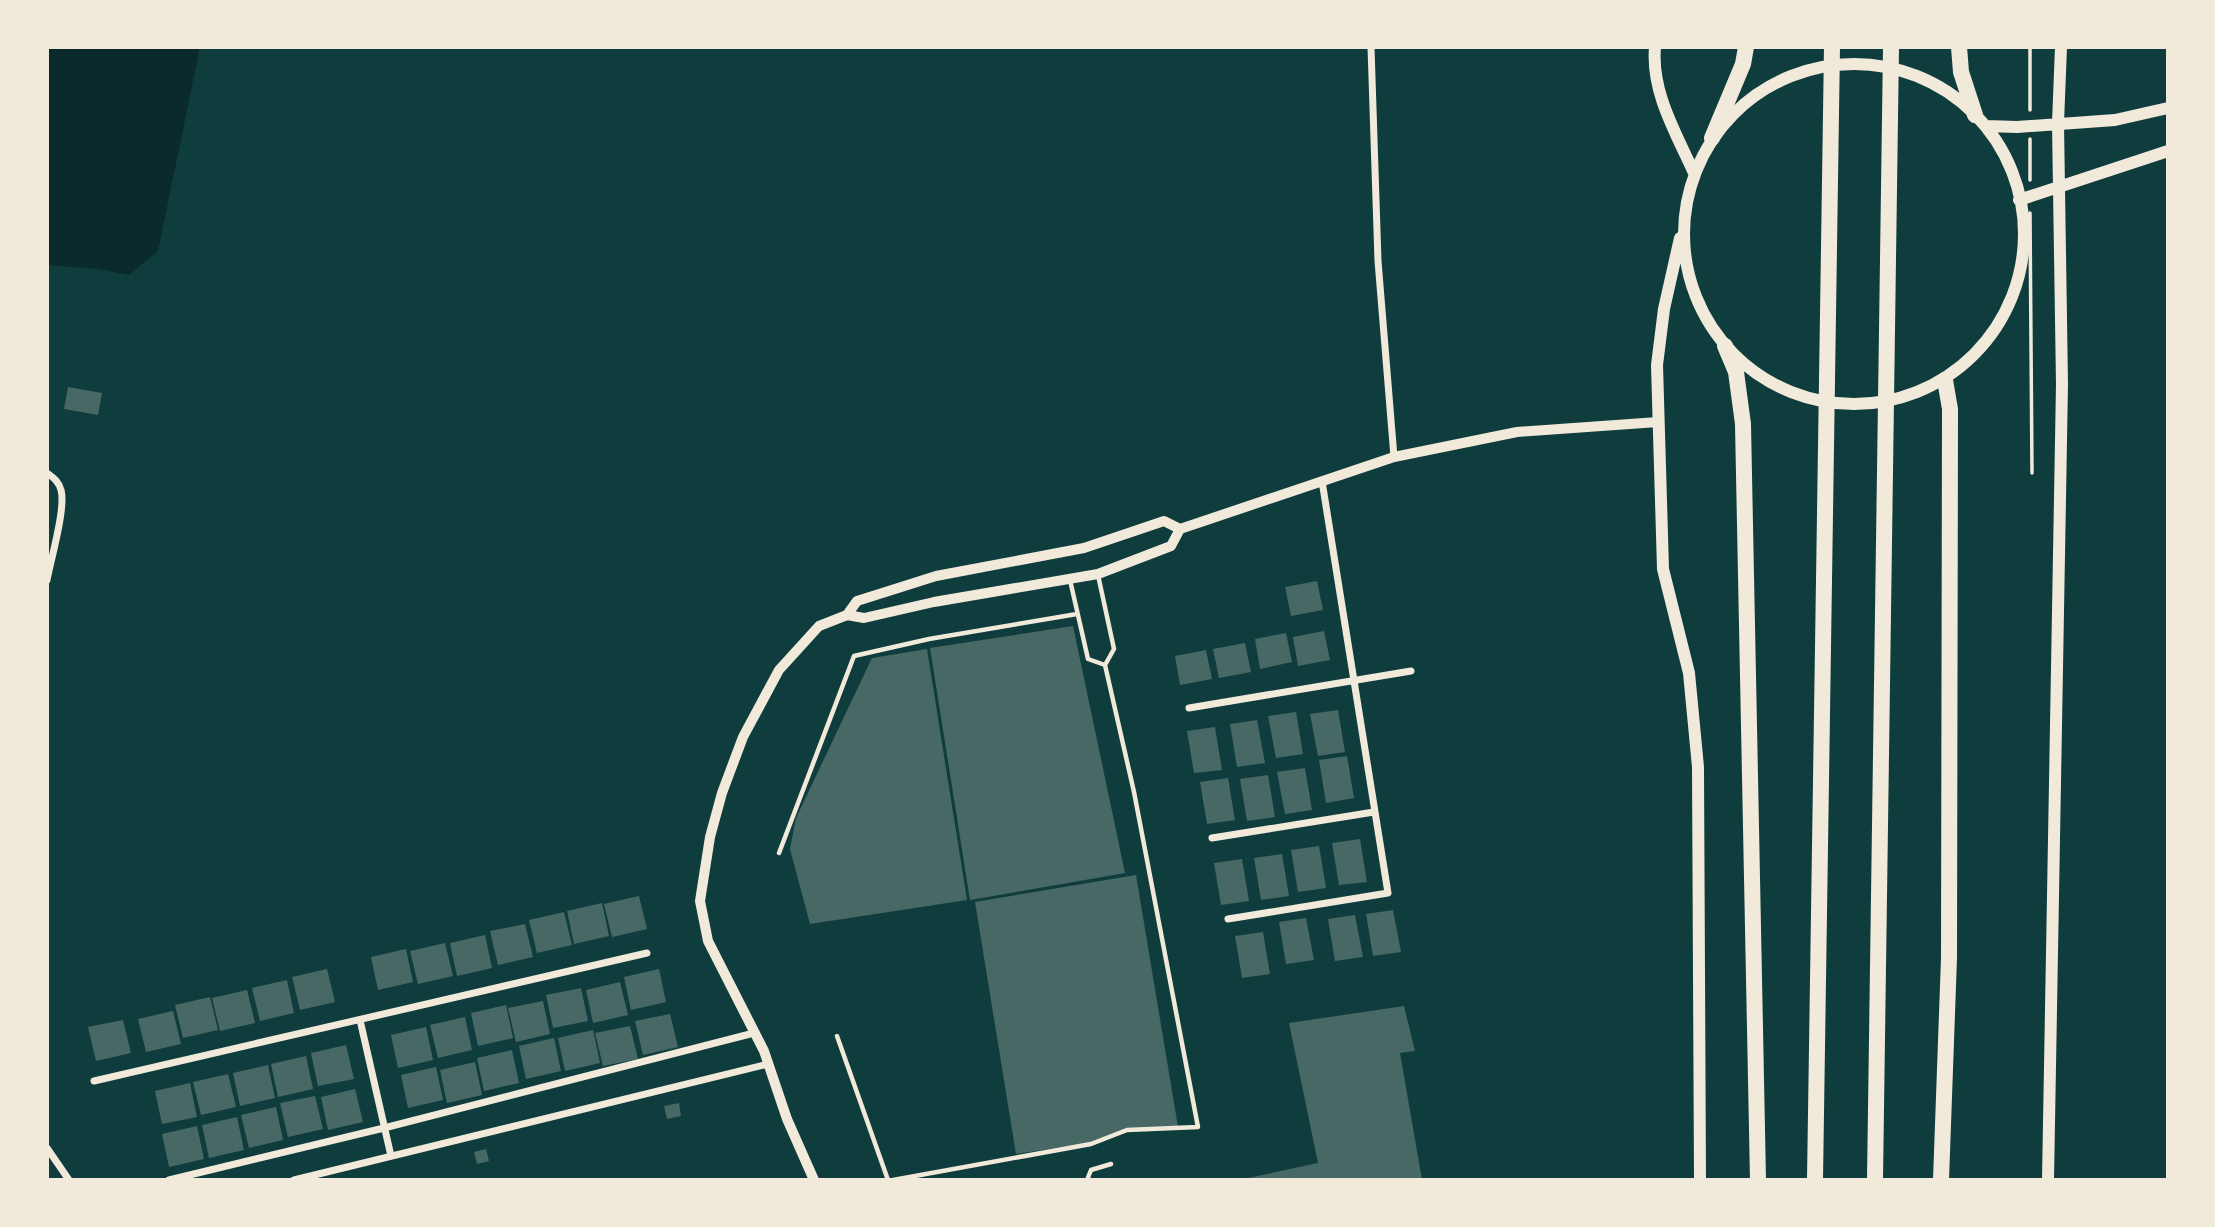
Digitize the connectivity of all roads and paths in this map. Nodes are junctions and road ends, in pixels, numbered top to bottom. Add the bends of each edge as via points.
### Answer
1 (1371, 47) edge
2 (1655, 47) edge
3 (1746, 47) edge
4 (1832, 47) edge
5 (1891, 47) edge
6 (1959, 47) edge
7 (2030, 47) edge
8 (2060, 47) edge
9 (2168, 108) edge
10 (1980, 121) junction
11 (2058, 123) junction
12 (2030, 126) junction
13 (1712, 138) junction
14 (2168, 151) edge
15 (1694, 173) junction
16 (2060, 187) junction
17 (2025, 198) junction
18 (1683, 224) junction
19 (1725, 346) junction
20 (1945, 380) junction
21 (1658, 422) junction
22 (1394, 457) junction
23 (47, 473) edge
24 (2032, 473) dead end
25 (1322, 481) junction
26 (1180, 529) junction
27 (1098, 574) junction
28 (47, 580) edge
29 (1070, 580) junction
30 (1077, 614) junction
31 (847, 615) junction
32 (1105, 665) junction
33 (1411, 671) dead end
34 (1354, 681) junction
35 (1189, 708) dead end
36 (1374, 812) junction
37 (1212, 838) dead end
38 (779, 853) dead end
39 (1228, 919) dead end
40 (647, 953) dead end
41 (360, 1020) junction
42 (754, 1034) junction
43 (837, 1035) dead end
44 (768, 1064) junction
45 (94, 1081) dead end
46 (384, 1128) junction
47 (47, 1148) edge
48 (391, 1156) junction
49 (1111, 1164) dead end
50 (69, 1180) edge
51 (169, 1180) edge
52 (294, 1180) edge
53 (814, 1180) edge
54 (890, 1180) edge
55 (1087, 1180) edge
56 (1700, 1180) edge
57 (1758, 1180) edge
58 (1815, 1180) edge
59 (1875, 1180) edge
60 (1941, 1180) edge
61 (2048, 1180) edge

1 - 22 street via 1378,261
2 - 15 main road via 1661,100
3 - 13 highway
4 - 58 highway
5 - 59 highway
6 - 10 highway via 1961,72
7 - 12 path
8 - 11 main road
9 - 11 main road via 2115,120
10 - 12 main road
10 - 13 main road via 1936,84 1888,66 1838,64 1789,75 1746,101
10 - 17 main road
11 - 12 main road
11 - 16 main road
12 - 17 path
13 - 15 main road
14 - 16 main road
15 - 18 main road
16 - 17 main road
16 - 61 main road via 2062,384
17 - 20 main road via 2022,265 2006,311 1980,350
17 - 24 path
18 - 19 main road via 1687,268 1701,309
18 - 21 main road via 1664,309 1657,365
19 - 20 main road via 1761,378 1805,398 1853,405 1901,399
19 - 57 highway via 1736,372 1743,424
20 - 60 highway via 1950,410 1948,958
21 - 22 street via 1517,432
21 - 56 main road via 1663,569 1689,673 1698,767
22 - 25 street
23 - 28 street via 62,492
25 - 26 street
25 - 34 street
26 - 27 street via 1171,545
26 - 31 street via 1164,521 1084,548 936,576 858,601
27 - 29 street
27 - 32 lane via 1114,649
29 - 30 lane
29 - 31 street via 864,618
30 - 32 lane via 1088,659
30 - 38 lane via 854,656
31 - 42 street via 819,626 779,670 743,737 710,837 700,901 708,941
32 - 54 lane via 1198,1127 1126,1130 1091,1144
33 - 34 street
34 - 35 street
34 - 36 street
36 - 37 street
36 - 39 street via 1388,893
40 - 41 street
41 - 45 street
41 - 46 street
42 - 44 street
42 - 46 street
43 - 54 lane
44 - 48 street
44 - 53 street
46 - 48 street
46 - 51 street
47 - 50 street
48 - 52 street
49 - 55 lane via 1091,1170

